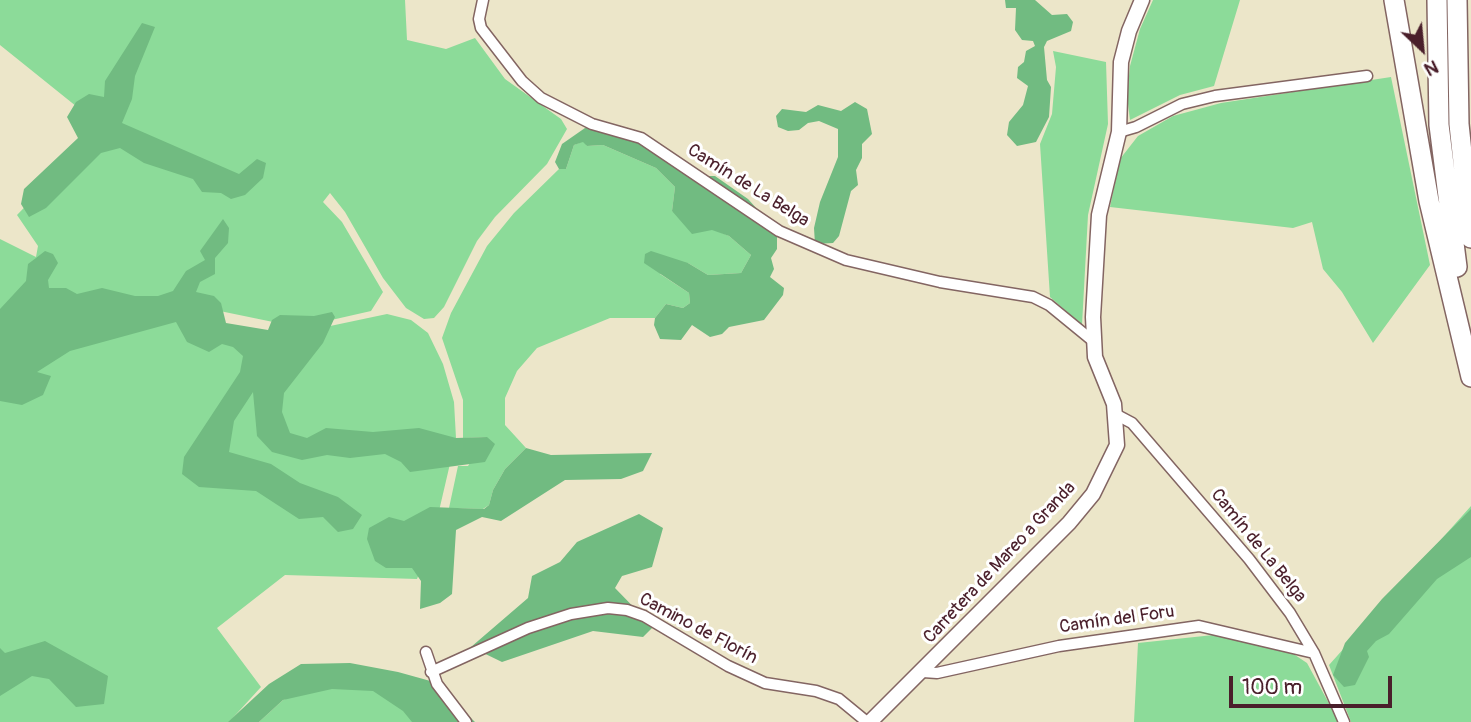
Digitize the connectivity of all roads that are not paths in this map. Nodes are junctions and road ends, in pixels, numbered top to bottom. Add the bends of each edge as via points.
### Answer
1 (483, 0) edge
2 (1142, 0) edge
3 (1394, 0) edge
4 (1437, 0) edge
5 (1457, 0) edge
6 (1367, 76) dead end
7 (1119, 132) junction
8 (1471, 238) edge
9 (1471, 334) edge
10 (1093, 341) junction
11 (1471, 377) edge
12 (1115, 414) junction
13 (426, 652) dead end
14 (1314, 653) junction
15 (431, 672) junction
16 (923, 672) junction
17 (466, 722) edge
18 (868, 722) edge
19 (1345, 722) edge

1 - 10 street, Camín de La Belga via 481,28 522,81 541,97 592,124 641,138 779,231 846,260 1032,297
2 - 7 street, Carretera de Mareo a Granda via 1121,62
3 - 11 highway via 1429,201
4 - 9 highway via 1439,125 1452,245
5 - 8 highway via 1459,124
6 - 7 street via 1214,96 1182,104
7 - 10 street, Carretera de Mareo a Granda via 1099,215
10 - 12 street, Carretera de Mareo a Granda
12 - 14 street, Camín de La Belga via 1132,423 1249,559
12 - 16 street, Carretera de Mareo a Granda via 1116,445 1093,494
13 - 15 street
14 - 16 street, Camín del Foru via 1199,626
14 - 19 street, Camín de La Belga
15 - 17 street
15 - 18 street, Camino de Florín via 528,628 571,614 627,610 765,683 839,699
16 - 18 street, Carretera de Mareo a Granda

